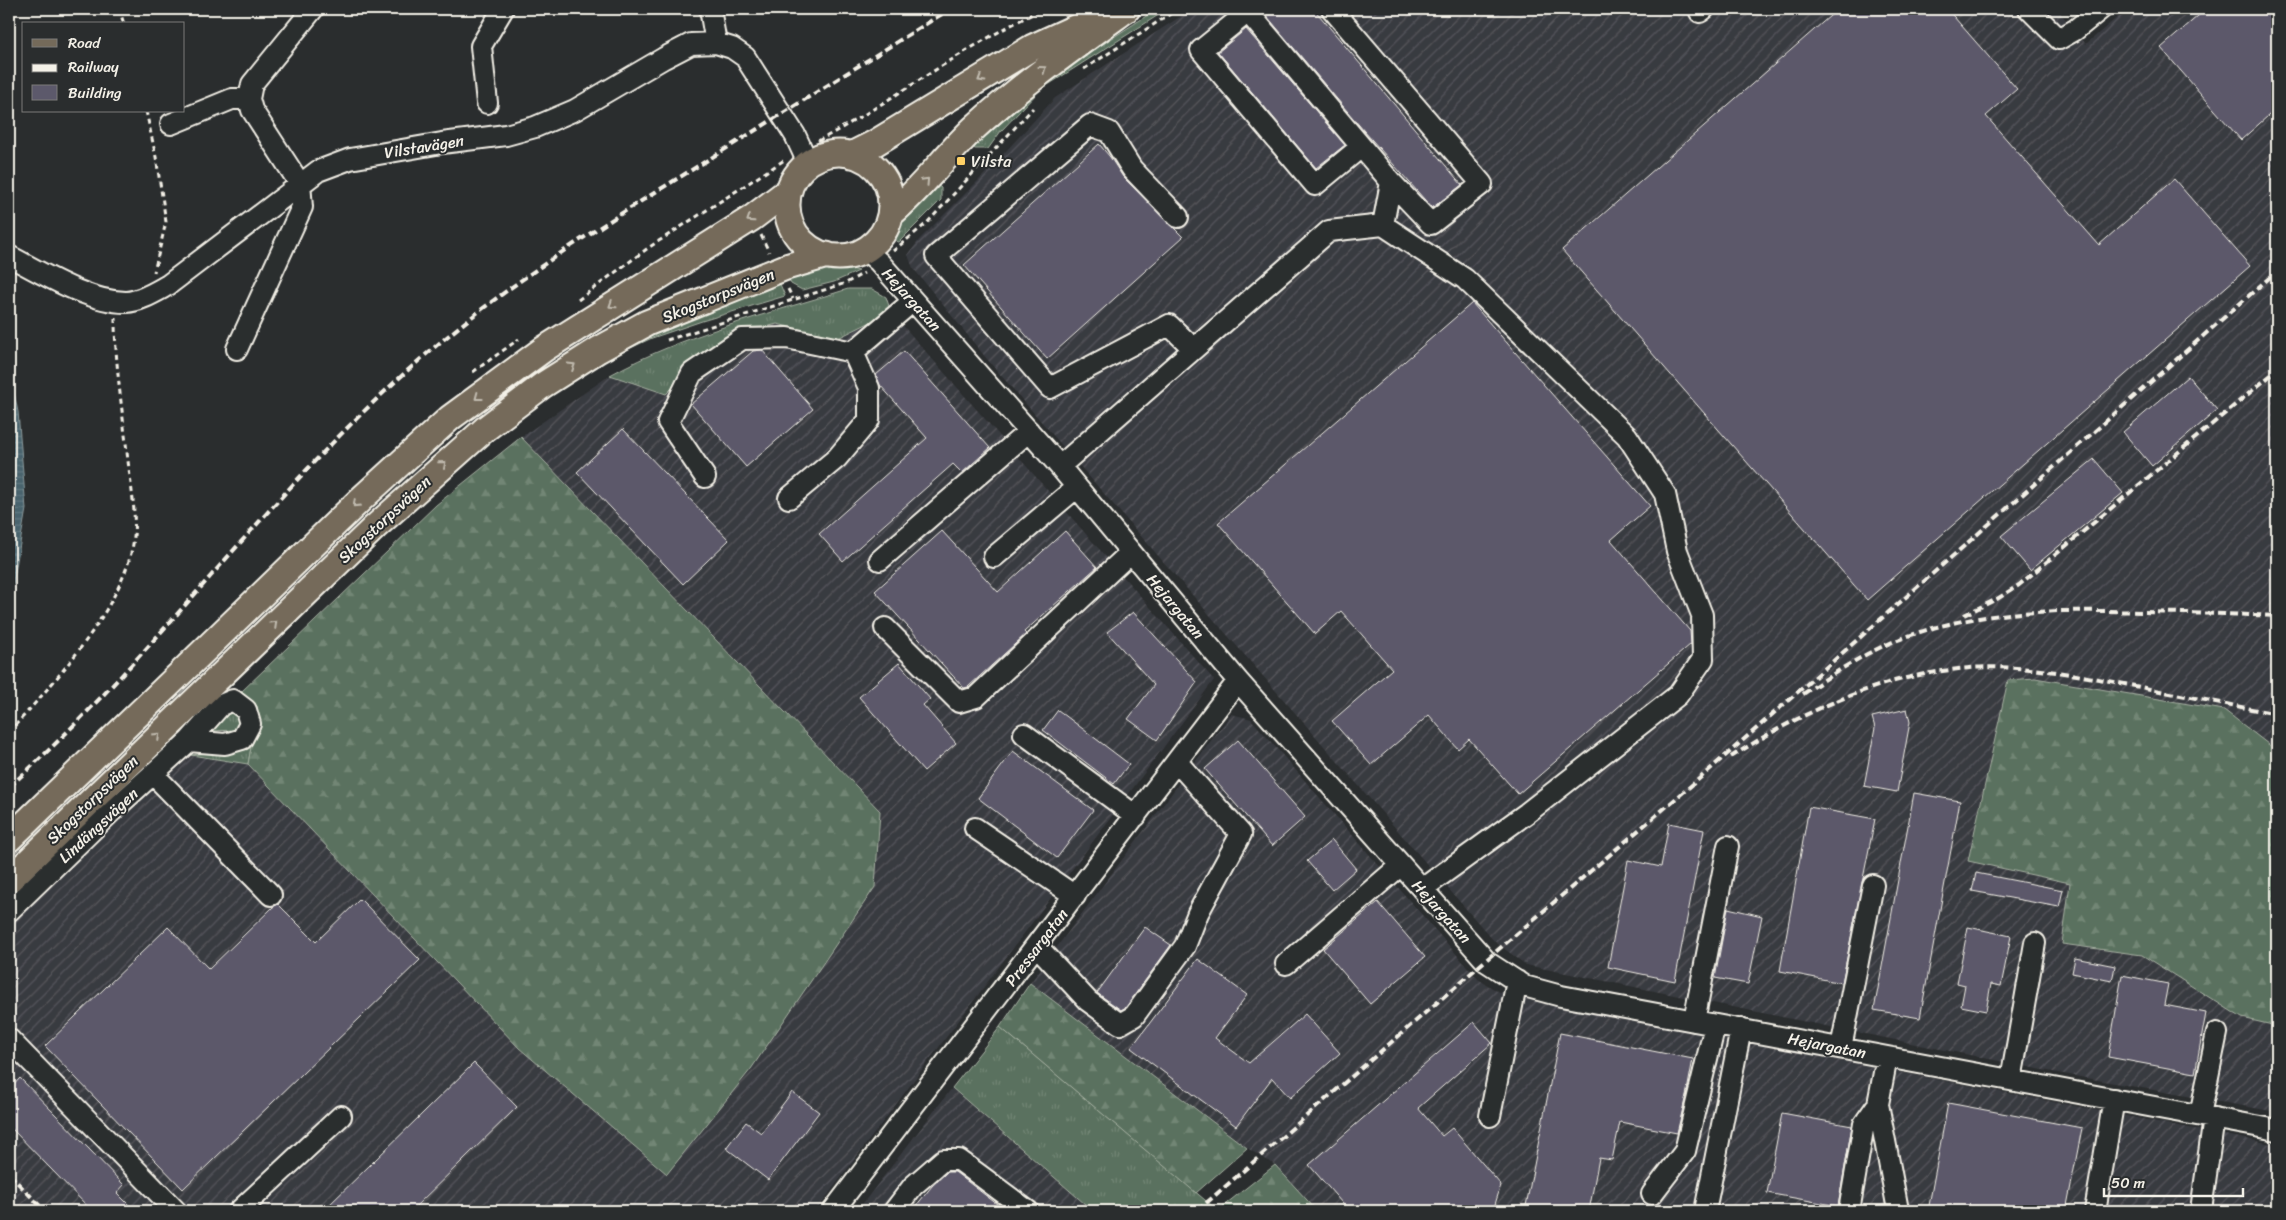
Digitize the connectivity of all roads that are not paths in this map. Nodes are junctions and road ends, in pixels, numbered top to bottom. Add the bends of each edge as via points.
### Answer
1 (312, 9) edge
2 (503, 9) edge
3 (710, 9) edge
4 (1117, 9) edge
5 (1127, 9) edge
6 (1332, 9) edge
7 (2029, 9) edge
8 (2100, 9) edge
9 (1251, 10) edge
10 (716, 43) junction
11 (249, 99) junction
12 (487, 103) dead end
13 (171, 124) dead end
14 (1361, 147) junction
15 (851, 154) junction
16 (805, 157) junction
17 (1391, 182) junction
18 (300, 184) junction
19 (790, 190) junction
20 (890, 214) junction
21 (1178, 217) dead end
22 (1383, 225) junction
23 (827, 255) junction
24 (9, 256) edge
25 (872, 256) junction
26 (913, 301) junction
27 (237, 349) dead end
28 (1194, 349) junction
29 (853, 352) junction
30 (1029, 431) junction
31 (1060, 466) junction
32 (705, 477) dead end
33 (1077, 487) junction
34 (789, 498) dead end
35 (1131, 552) junction
36 (994, 557) dead end
37 (880, 560) dead end
38 (886, 628) dead end
39 (1238, 681) junction
40 (1024, 734) dead end
41 (189, 741) dead end
42 (1176, 762) junction
43 (153, 774) junction
44 (1136, 816) junction
45 (975, 828) dead end
46 (9, 839) edge
47 (1728, 846) dead end
48 (1401, 865) junction
49 (9, 880) edge
50 (1873, 885) dead end
51 (1422, 889) junction
52 (270, 895) dead end
53 (1075, 896) junction
54 (9, 911) edge
55 (2035, 943) dead end
56 (1037, 946) junction
57 (1286, 964) dead end
58 (1517, 981) junction
59 (1694, 1021) junction
60 (1716, 1024) junction
61 (1741, 1030) junction
62 (2216, 1033) dead end
63 (9, 1039) edge
64 (1841, 1048) junction
65 (1887, 1057) junction
66 (2011, 1080) junction
67 (2114, 1099) junction
68 (1878, 1104) junction
69 (342, 1116) dead end
70 (1490, 1116) dead end
71 (2207, 1116) junction
72 (2277, 1130) edge
73 (1652, 1194) dead end
74 (841, 1209) edge
75 (1898, 1210) edge
76 (2201, 1210) edge
77 (176, 1211) edge
78 (239, 1211) edge
79 (894, 1211) edge
80 (1028, 1211) edge
81 (1706, 1211) edge
82 (1849, 1211) edge
83 (2095, 1211) edge

1 - 11 street via 252,84
2 - 12 street via 481,46
3 - 10 street
4 -> 15 main road via 1033,47 875,143
20 -> 5 main road via 908,200 972,131 1024,83
6 - 17 street via 1482,184 1432,224
7 - 8 street via 2059,39
9 - 14 street
9 - 14 street via 1201,50 1315,185
10 - 16 street, Vilstavägen via 745,57 795,135
10 - 18 street, Vilstavägen via 691,44 575,110 535,127 506,135 350,159 318,171
11 - 13 street via 232,99
11 - 18 street via 252,110
14 - 17 street
15 - 16 main road
15 - 20 main road via 866,161 882,176 890,194
16 - 19 main road
17 - 22 street
18 - 24 street, Vilstavägen via 168,285 147,297 126,302 94,296
18 - 27 street via 302,207
19 - 23 main road via 787,210 796,235 810,248
19 -> 46 main road, Skogstorpsvägen via 752,218 544,349 450,418 360,500
20 - 25 main road
21 - 28 street via 1132,168 1109,132 1090,125 936,256 1050,388 1169,325
22 - 28 street via 1329,231
22 - 51 street via 1466,279 1627,436 1665,494 1677,551 1702,616 1703,659 1678,694 1527,813
23 - 25 main road
49 -> 23 main road, Skogstorpsvägen via 375,527 485,429 543,385 647,323 778,270
25 - 26 street, Hejargatan
26 - 29 street
26 - 30 street, Hejargatan
28 - 31 street
29 - 32 street via 787,338 742,339 692,373 668,422
29 - 34 street via 869,388 869,420 837,458
30 - 31 street, Hejargatan
30 - 37 street
31 - 33 street, Hejargatan
33 - 35 street, Hejargatan
33 - 36 street
35 - 38 street via 976,697 959,702
35 - 39 street, Hejargatan
39 - 42 street, Pressargatan
39 - 48 street, Hejargatan
40 - 44 street
41 - 43 street, Lindängsvägen
42 - 44 street, Pressargatan
42 - 56 street via 1242,834 1198,913 1185,946 1134,1016 1120,1024 1088,1001
43 - 52 street
43 - 54 street, Lindängsvägen
44 - 53 street, Pressargatan
45 - 53 street
47 - 59 street
48 - 51 street, Hejargatan
48 - 57 street
50 - 64 street
51 - 58 street, Hejargatan via 1487,962
53 - 56 street, Pressargatan
55 - 66 street
56 - 74 street, Pressargatan
58 - 59 street, Hejargatan via 1561,996
58 - 70 street
59 - 60 street, Hejargatan
60 - 61 street, Hejargatan
60 - 73 street via 1685,1151
61 - 64 street, Hejargatan
61 - 81 street
62 - 71 street
63 - 77 street
64 - 65 street, Hejargatan
65 - 66 street, Hejargatan
65 - 68 street
66 - 67 street, Hejargatan
67 - 71 street, Hejargatan
67 - 83 street
68 - 75 street
68 - 82 street via 1864,1124
69 - 78 street
71 - 72 street, Hejargatan
71 - 76 street
79 - 80 street via 913,1186 942,1160 959,1160

